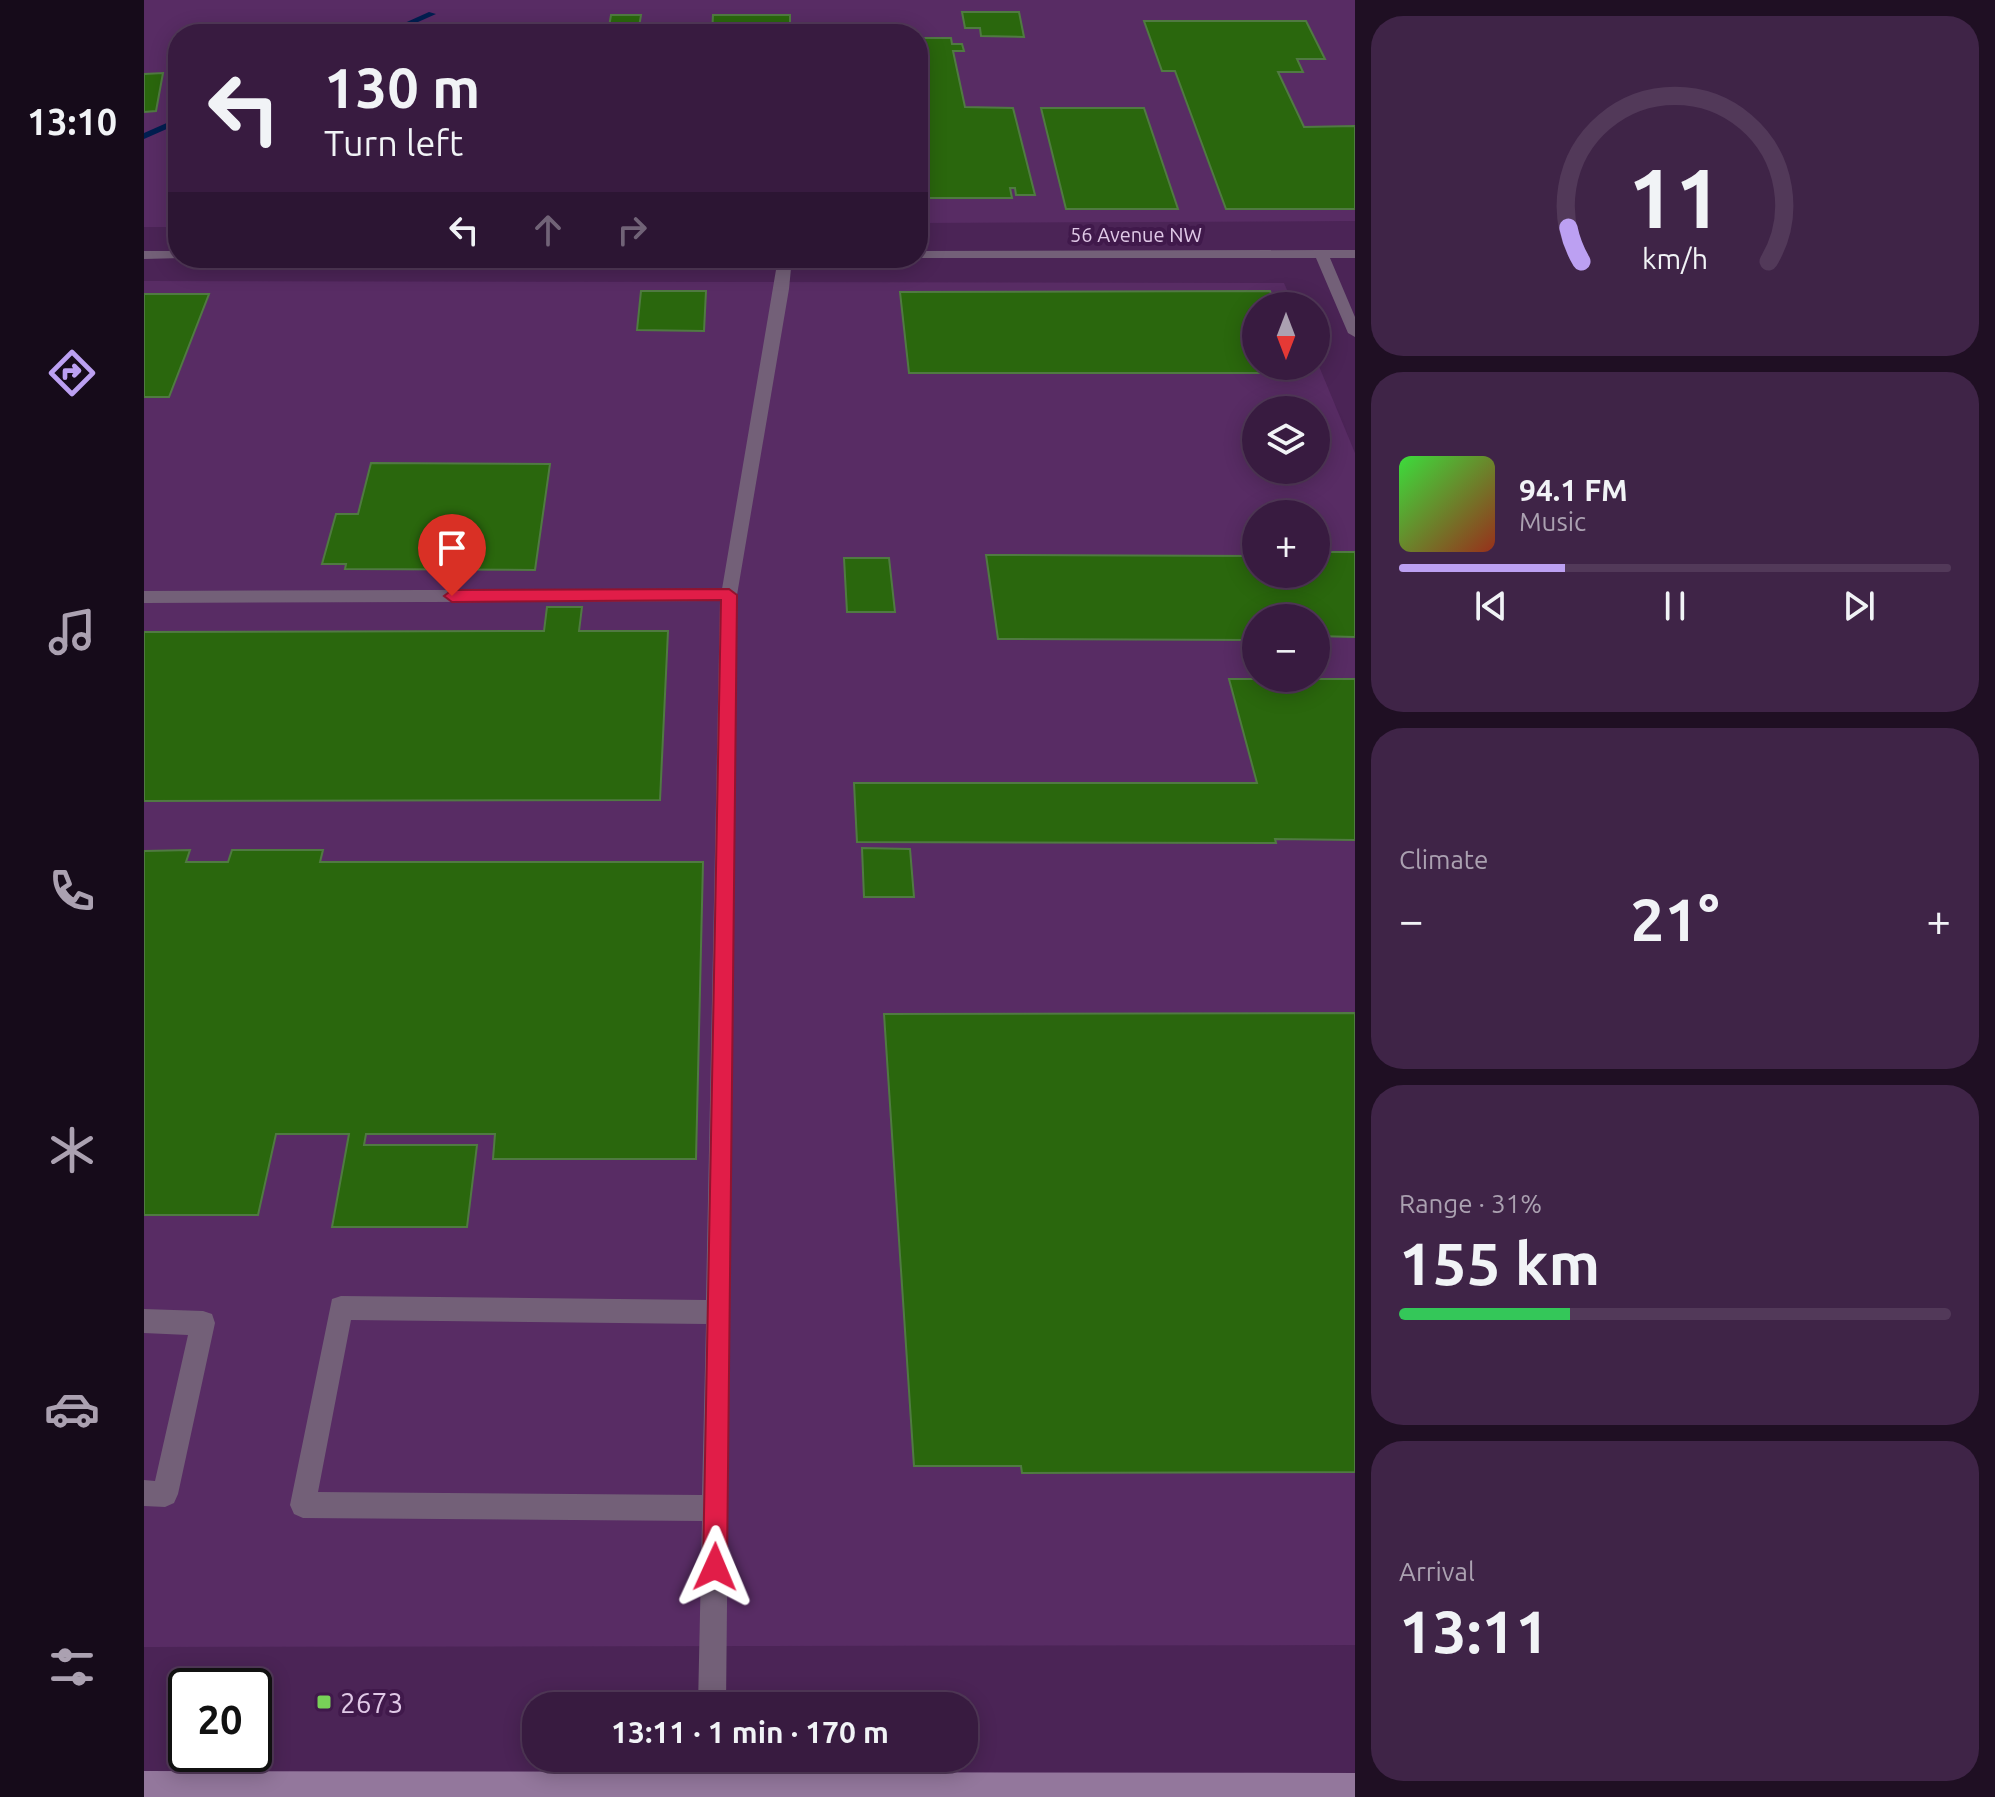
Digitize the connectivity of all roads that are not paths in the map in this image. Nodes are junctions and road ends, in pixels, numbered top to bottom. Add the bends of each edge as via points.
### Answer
1 (1321, 254) junction
2 (1355, 254) edge
3 (144, 255) edge
4 (168, 255) edge
5 (928, 255) edge
6 (784, 268) edge
7 (1355, 333) edge
8 (729, 595) junction
9 (144, 597) edge
10 (720, 1312) junction
11 (144, 1321) edge
12 (144, 1493) edge
13 (716, 1508) junction
14 (712, 1692) edge
15 (711, 1772) edge
16 (144, 1785) edge
17 (1355, 1787) edge

1 - 2 street, 56 Avenue NW
1 - 5 street, 56 Avenue NW
1 - 7 street
3 - 4 street
6 - 8 street
8 - 9 street
8 - 10 street
10 - 13 street
10 - 13 street via 341,1308 303,1505
11 - 12 street via 203,1323 165,1494
13 - 14 street
15 - 16 street
15 - 17 street

